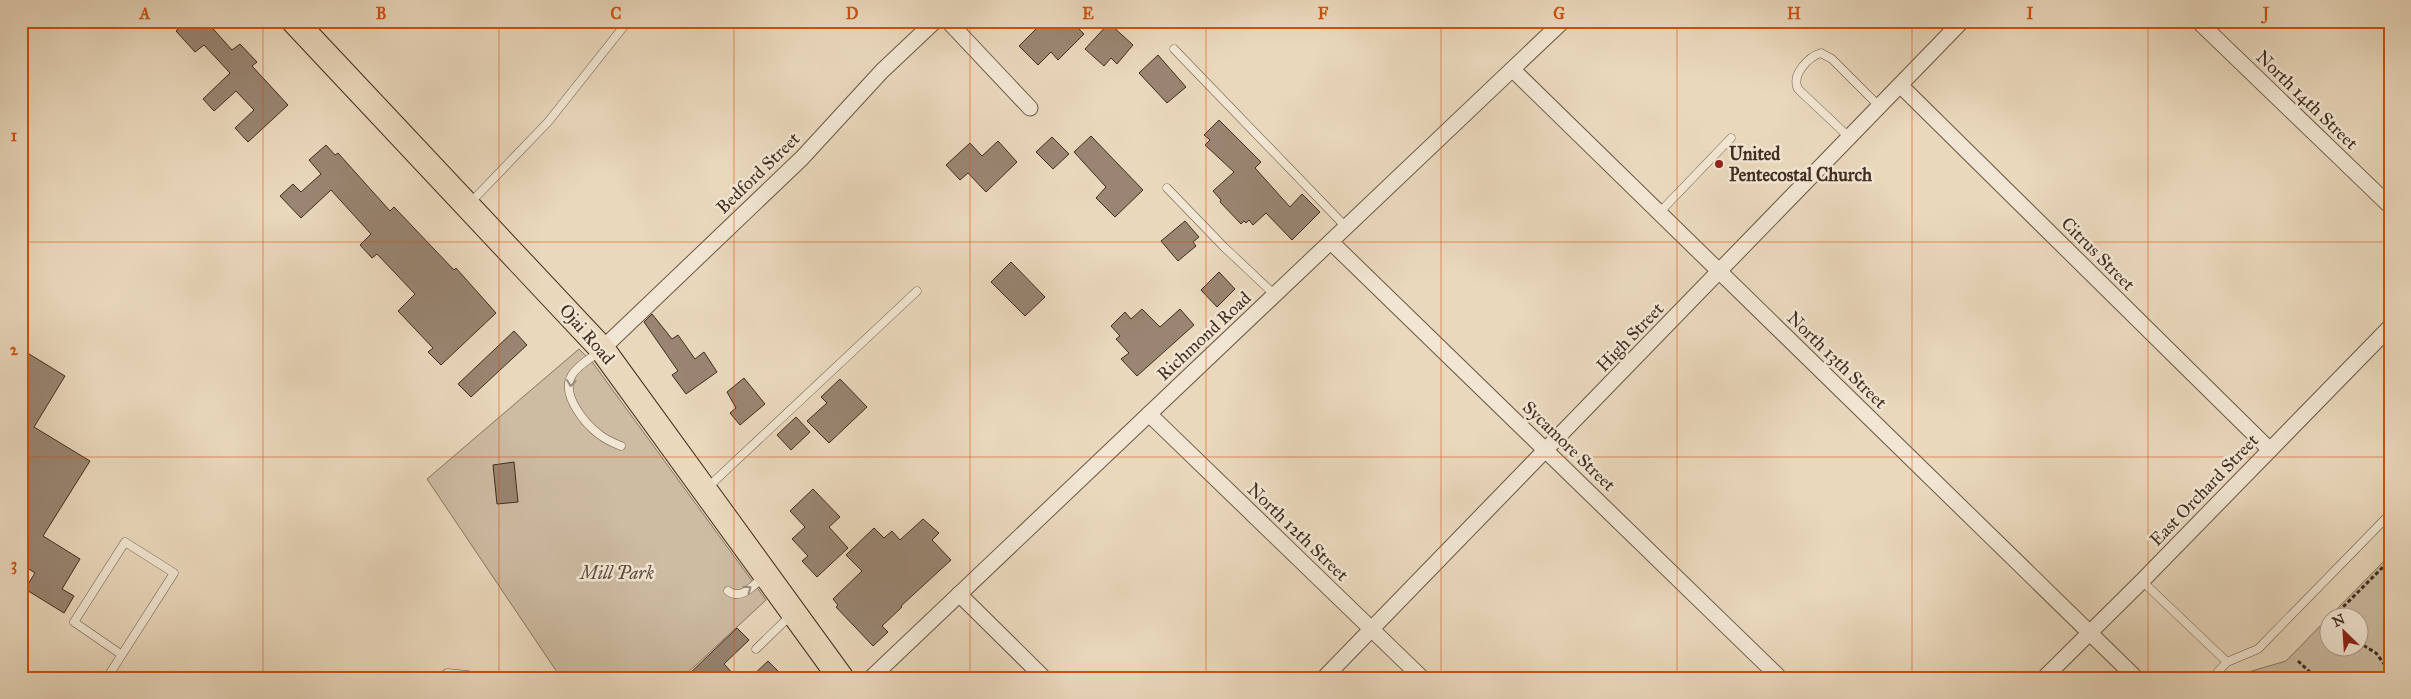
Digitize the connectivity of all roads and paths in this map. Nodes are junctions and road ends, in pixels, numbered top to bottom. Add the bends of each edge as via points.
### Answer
1 (294, 21) edge
2 (628, 21) edge
3 (935, 21) edge
4 (948, 21) edge
5 (1563, 21) edge
6 (1962, 21) edge
7 (2198, 21) edge
8 (1174, 49) dead end
9 (1513, 70) junction
10 (1900, 85) junction
11 (1880, 107) junction
12 (1030, 108) dead end
13 (1731, 138) dead end
14 (1850, 138) junction
15 (1167, 188) dead end
16 (468, 204) junction
17 (2390, 206) edge
18 (1658, 214) junction
19 (1346, 227) junction
20 (1331, 242) junction
21 (1719, 272) junction
22 (917, 291) dead end
23 (1275, 295) junction
24 (2390, 327) edge
25 (602, 349) junction
26 (1149, 414) junction
27 (621, 446) dead end
28 (1546, 450) junction
29 (2270, 450) junction
30 (705, 490) junction
31 (2390, 514) edge
32 (2390, 560) edge
33 (766, 575) junction
34 (2142, 581) junction
35 (728, 591) dead end
36 (959, 594) junction
37 (2344, 606) edge
38 (793, 613) junction
39 (1372, 630) junction
40 (2090, 632) junction
41 (2368, 648) edge
42 (756, 649) dead end
43 (122, 655) junction
44 (2298, 661) dead end
45 (2227, 662) junction
46 (2390, 672) edge
47 (107, 678) edge
48 (441, 678) edge
49 (470, 678) edge
50 (841, 678) edge
51 (871, 678) edge
52 (1044, 678) edge
53 (1324, 678) edge
54 (1422, 678) edge
55 (1780, 678) edge
56 (2044, 678) edge
57 (2136, 678) edge
58 (2212, 678) edge
59 (2316, 678) edge

1 - 16 main road, Ojai Road
2 - 16 lane via 548,122
3 - 25 street, Bedford Street via 876,77 802,158
4 - 12 street
5 - 9 street, Richmond Road
6 - 10 street, High Street
7 - 17 street, North 14th Street
8 - 19 lane
9 - 18 street, North 13th Street
9 - 19 street, Richmond Road
10 - 11 street, High Street
10 - 29 street, Citrus Street
11 - 14 street, High Street
11 - 14 lane via 1832,59 1821,53 1815,55 1796,75 1795,83
13 - 18 lane
14 - 21 street, High Street
15 - 23 lane
16 - 25 main road, Ojai Road
18 - 21 street, North 13th Street
19 - 20 street, Richmond Road
20 - 23 street, Richmond Road
20 - 28 street, Sycamore Street
21 - 28 street, High Street
21 - 40 street, North 13th Street
22 - 30 lane
23 - 26 street, Richmond Road
24 - 29 street, East Orchard Street
25 -> 27 lane via 572,374 568,385 571,397 589,425
25 - 30 main road, Ojai Road
26 - 36 street, Richmond Road
26 - 39 street, North 12th Street
28 - 39 street, High Street
28 - 55 street, Sycamore Street
29 - 34 street, East Orchard Street
30 - 33 main road, Ojai Road
31 - 45 lane via 2258,649
32 - 37 path
35 -> 33 lane via 744,593
33 - 38 main road, Ojai Road
34 - 40 street, East Orchard Street
34 - 45 lane
36 - 51 street, Richmond Road
36 - 52 street
38 - 42 lane
38 - 50 main road, Ojai Road
39 - 53 street, High Street
39 - 54 street, North 12th Street
40 - 56 street, East Orchard Street
40 - 57 street, North 13th Street
41 - 46 path via 2376,653
43 - 43 lane via 174,573 125,542 74,622
43 - 47 lane
44 - 59 path
45 - 58 lane
48 - 49 lane via 447,673 468,675

